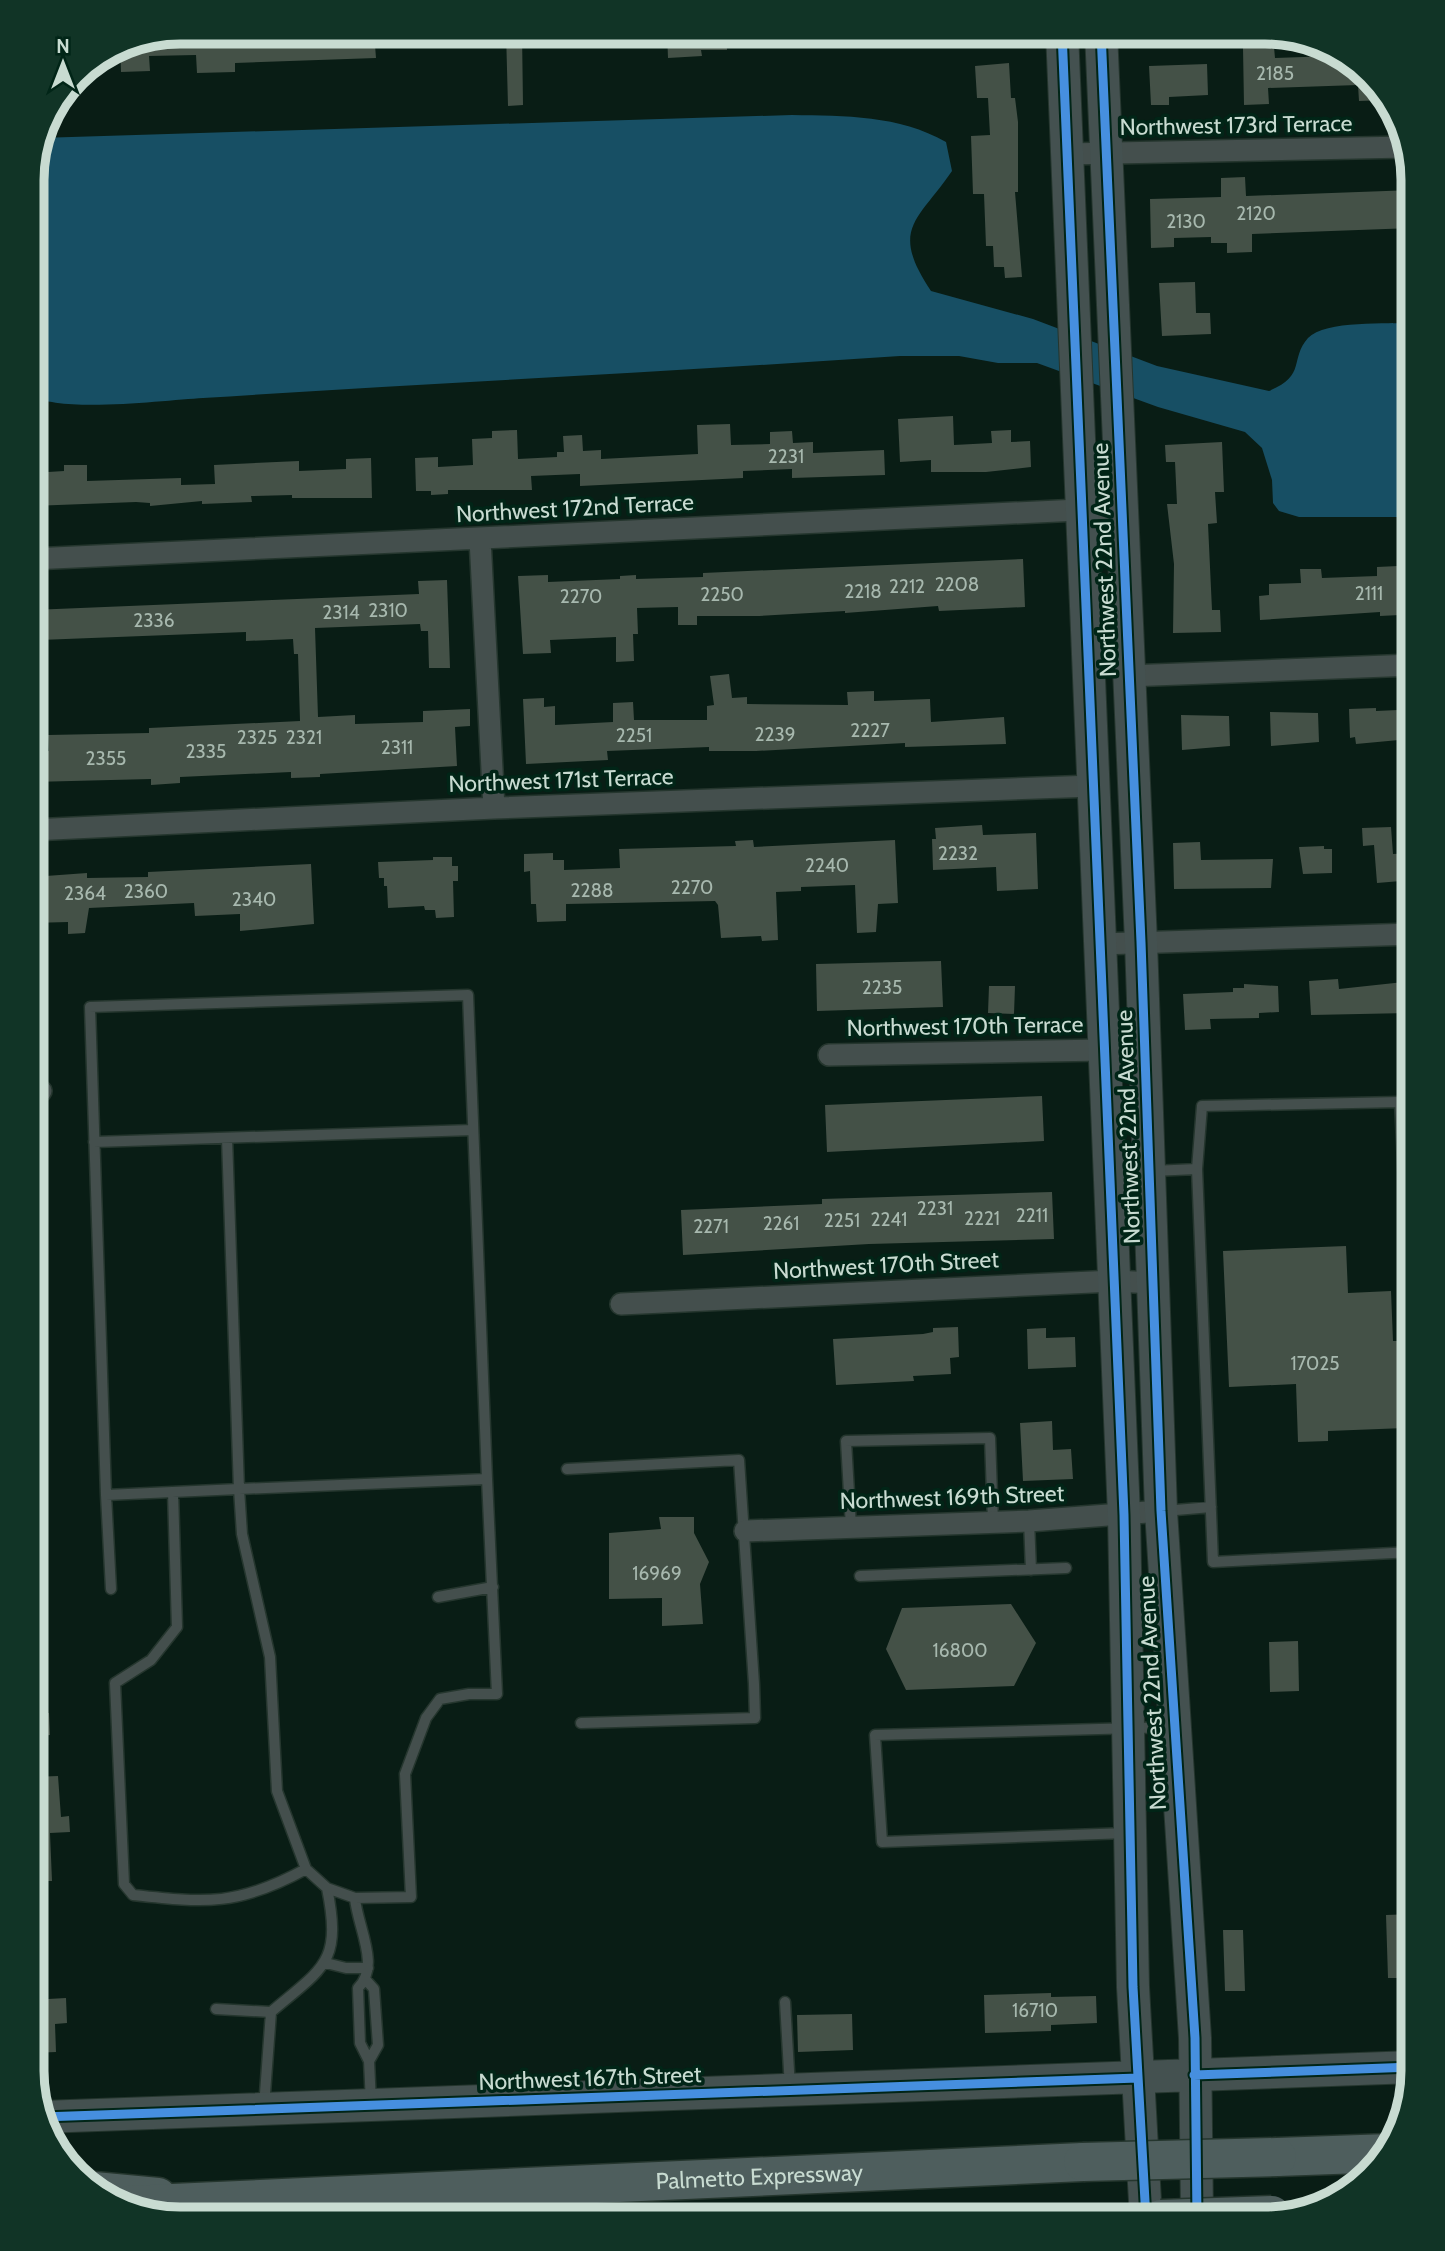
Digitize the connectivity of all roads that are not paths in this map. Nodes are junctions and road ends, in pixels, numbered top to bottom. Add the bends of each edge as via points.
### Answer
1 (1062, 44) edge
2 (1102, 44) edge
3 (1398, 147) edge
4 (1067, 154) junction
5 (1108, 154) junction
6 (1121, 508) junction
7 (1082, 512) junction
8 (480, 539) junction
9 (44, 558) edge
10 (1401, 665) edge
11 (1127, 676) junction
12 (1093, 786) junction
13 (494, 808) junction
14 (44, 829) edge
15 (1401, 934) edge
16 (1141, 942) junction
17 (1100, 944) junction
18 (1143, 1046) junction
19 (1104, 1050) junction
20 (829, 1055) dead end
21 (1401, 1122) edge
22 (473, 1130) junction
23 (227, 1138) junction
24 (94, 1142) junction
25 (1197, 1169) junction
26 (1149, 1172) junction
27 (1114, 1281) junction
28 (1154, 1283) junction
29 (621, 1304) dead end
30 (568, 1469) dead end
31 (487, 1479) junction
32 (239, 1489) junction
33 (173, 1492) junction
34 (106, 1495) junction
35 (1210, 1507) junction
36 (1161, 1511) junction
37 (1124, 1515) junction
38 (1029, 1521) junction
39 (993, 1522) junction
40 (851, 1527) junction
41 (745, 1531) junction
42 (1401, 1553) edge
43 (1066, 1568) dead end
44 (1031, 1570) junction
45 (860, 1576) dead end
46 (493, 1587) junction
47 (111, 1589) dead end
48 (438, 1597) dead end
49 (581, 1723) dead end
50 (1172, 1727) junction
51 (1129, 1728) junction
52 (1131, 1833) junction
53 (306, 1870) junction
54 (327, 1888) junction
55 (355, 1898) junction
56 (326, 1963) junction
57 (367, 1974) junction
58 (785, 2002) dead end
59 (216, 2009) dead end
60 (271, 2012) junction
61 (369, 2061) junction
62 (1401, 2067) edge
63 (1194, 2075) junction
64 (1138, 2078) junction
65 (790, 2090) junction
66 (371, 2106) junction
67 (263, 2109) junction
68 (52, 2117) edge
69 (1373, 2154) edge
70 (120, 2194) edge
71 (209, 2202) junction
72 (150, 2204) edge
73 (1145, 2207) edge
74 (1197, 2207) edge

1 - 4 main road, Northwest 22nd Avenue
2 - 5 main road, Northwest 22nd Avenue
3 - 5 street, Northwest 173rd Terrace
4 - 5 street, Northwest 173rd Terrace
4 - 7 main road, Northwest 22nd Avenue
5 - 6 main road, Northwest 22nd Avenue
6 - 7 street, Northwest 172nd Terrace
6 - 11 main road, Northwest 22nd Avenue
7 - 8 street, Northwest 172nd Terrace
7 - 12 main road, Northwest 22nd Avenue
8 - 9 street, Northwest 172nd Terrace
8 - 13 street
10 - 11 street
11 - 16 main road, Northwest 22nd Avenue
12 - 13 street, Northwest 171st Terrace
12 - 17 main road, Northwest 22nd Avenue
13 - 14 street, Northwest 171st Terrace
15 - 16 street
16 - 17 street
16 - 18 main road, Northwest 22nd Avenue
17 - 19 main road, Northwest 22nd Avenue
18 - 19 street, Northwest 170th Terrace
18 - 26 main road, Northwest 22nd Avenue
19 - 20 street, Northwest 170th Terrace
19 - 27 main road, Northwest 22nd Avenue
21 - 25 lane via 1400,1102 1202,1107
22 - 23 lane
22 - 24 lane via 468,995 428,996 90,1007
22 - 31 lane
23 - 24 lane
23 - 32 lane
24 - 34 lane
25 - 26 lane
25 - 35 lane
26 - 28 main road, Northwest 22nd Avenue
27 - 28 street, Northwest 170th Street
27 - 29 street, Northwest 170th Street
27 - 37 main road, Northwest 22nd Avenue
28 - 36 main road, Northwest 22nd Avenue
30 - 41 lane via 738,1460
31 - 32 lane
31 - 46 lane
32 - 33 lane
32 - 53 lane via 242,1534 270,1657 277,1791
33 - 34 lane
33 - 53 lane via 177,1628 151,1660 115,1683 124,1885 132,1895 227,1901 275,1886
34 - 47 lane
35 - 36 lane
35 - 42 lane via 1213,1562
36 - 37 street, Northwest 169th Street
36 - 50 main road, Northwest 22nd Avenue
37 - 38 street, Northwest 169th Street
37 - 51 main road, Northwest 22nd Avenue
38 - 39 street, Northwest 169th Street
38 - 44 lane
39 - 40 street, Northwest 169th Street
39 - 40 lane via 990,1438 846,1441
40 - 41 street, Northwest 169th Street
41 - 49 lane via 755,1718
43 - 44 lane
44 - 45 lane
46 - 48 lane
46 - 55 lane via 497,1694 440,1699 426,1718 405,1773 411,1897
50 - 51 lane
50 - 63 main road, Northwest 22nd Avenue
51 - 52 main road, Northwest 22nd Avenue
51 - 52 lane via 875,1735 882,1843
52 - 64 main road, Northwest 22nd Avenue
53 - 54 lane
54 - 55 lane
54 - 56 lane via 332,1951
55 - 57 lane
56 - 57 lane
56 - 60 lane
57 - 61 lane via 374,1989 378,2045
57 - 61 lane via 358,1988 360,2043
58 - 65 lane
59 - 60 lane
60 - 67 lane
61 - 66 lane
62 - 63 main road, Northwest 167th Street
63 - 64 main road, Northwest 167th Street
63 - 74 main road, Northwest 22nd Avenue
64 - 65 main road, Northwest 167th Street
64 - 73 main road, Northwest 22nd Avenue
65 - 66 main road, Northwest 167th Street
66 - 67 main road, Northwest 167th Street
67 - 68 main road, Northwest 167th Street
69 - 71 highway, Palmetto Expressway, bridge via 1083,2162
70 - 71 highway
71 - 72 highway, Palmetto Expressway

